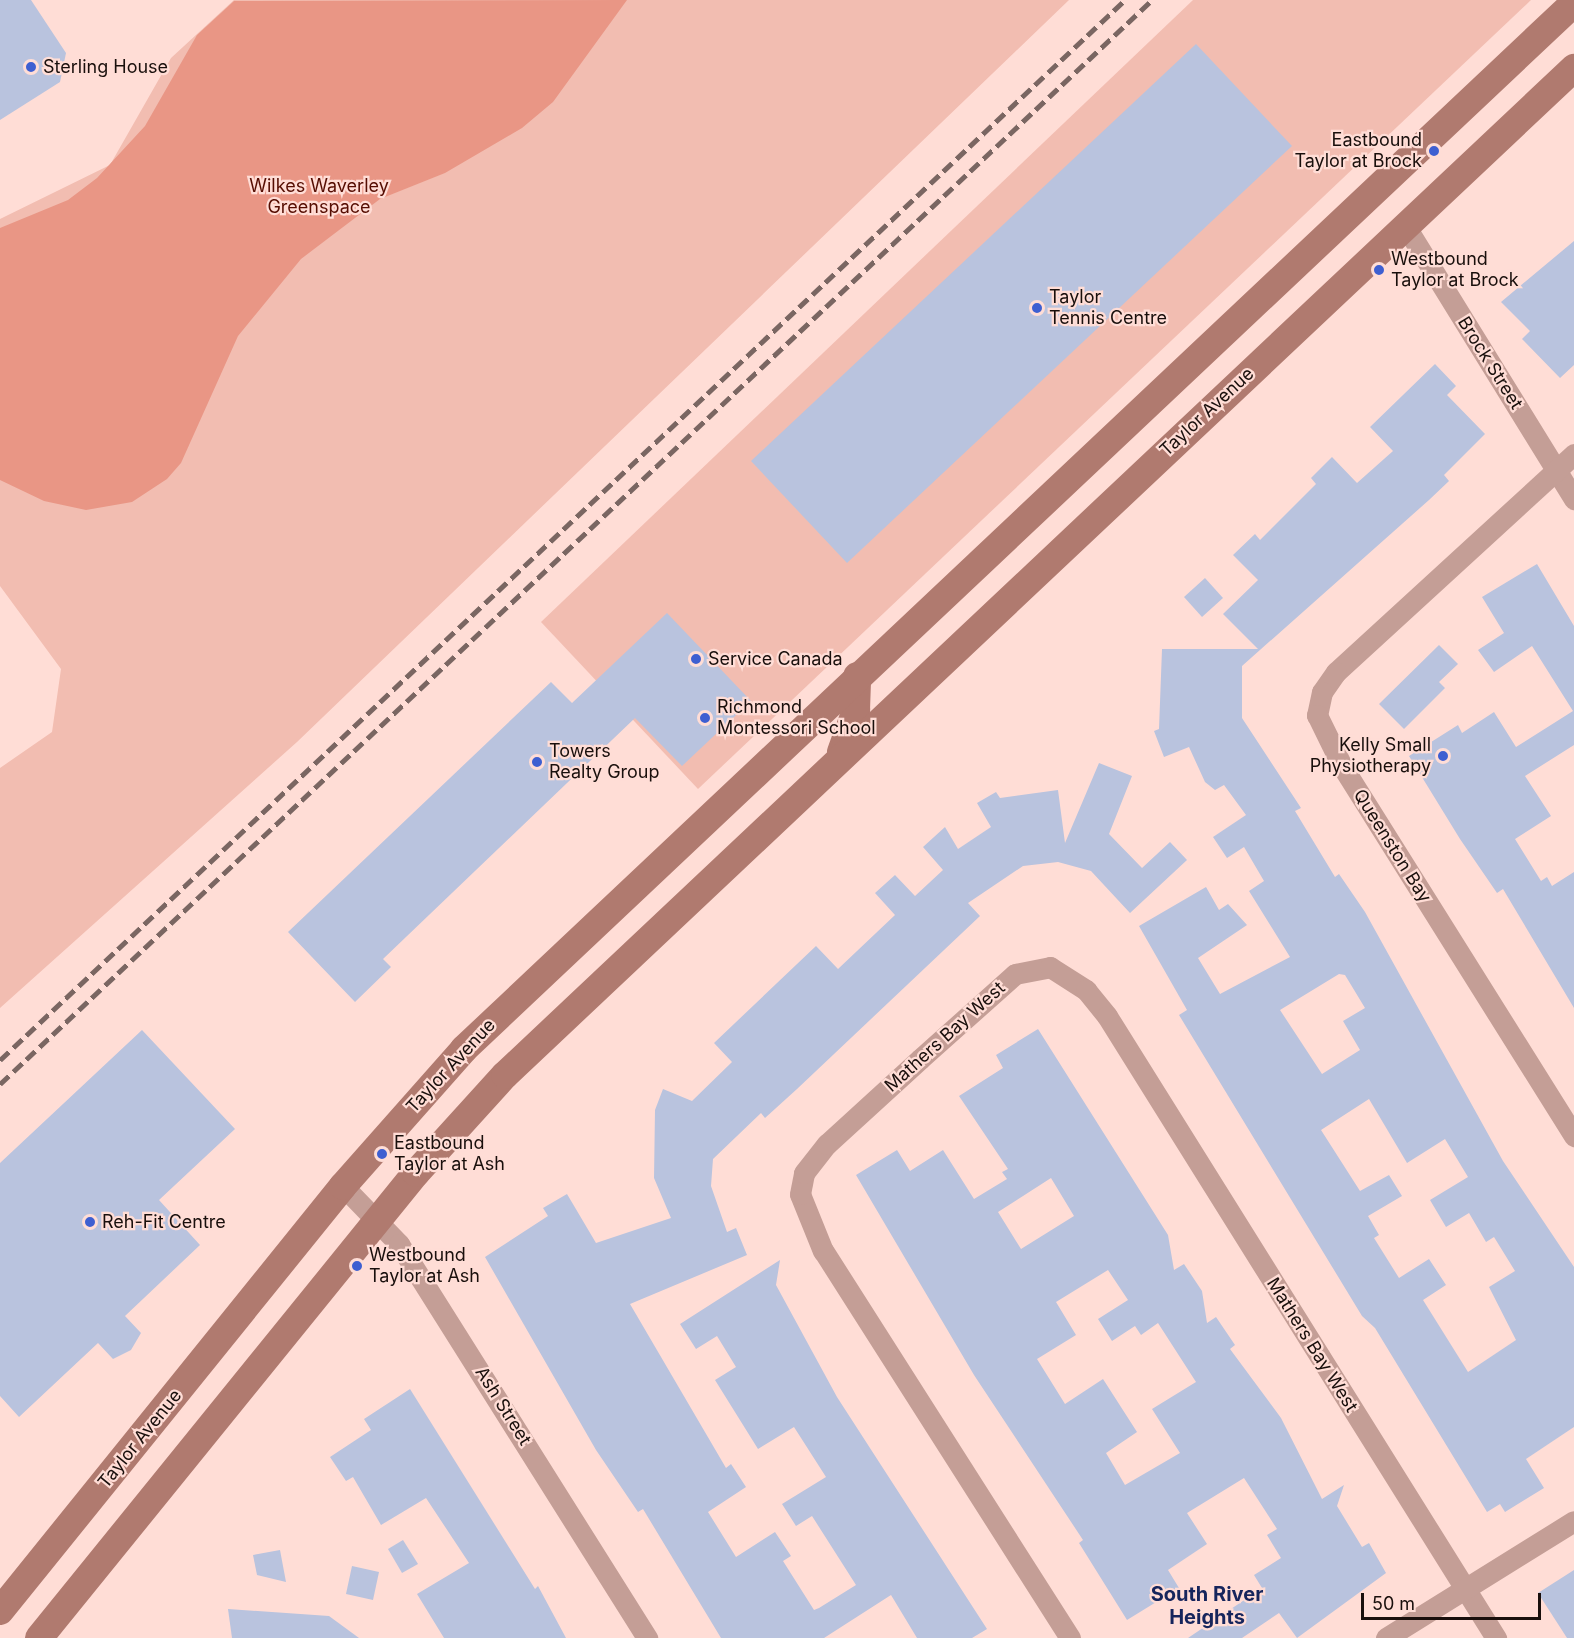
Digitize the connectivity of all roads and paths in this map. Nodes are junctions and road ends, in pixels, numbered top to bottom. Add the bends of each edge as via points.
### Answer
1 (1574, 3) edge
2 (1574, 68) edge
3 (1406, 227) junction
4 (1574, 454) edge
5 (1556, 470) junction
6 (1574, 499) edge
7 (858, 676) junction
8 (840, 757) junction
9 (1574, 1136) edge
10 (343, 1186) junction
11 (378, 1222) junction
12 (1574, 1521) edge
13 (1466, 1589) junction
14 (0, 1611) edge
15 (39, 1638) edge
16 (647, 1638) edge
17 (1070, 1638) edge
18 (1386, 1638) edge
19 (1496, 1638) edge

1 - 7 main road, Taylor Avenue
2 - 3 main road, Taylor Avenue
3 - 5 street, Brock Street
3 - 8 main road, Taylor Avenue
4 - 5 street, Queenston Bay
5 - 6 street, Brock Street
5 - 9 street, Queenston Bay via 1336,672 1322,692 1317,715 1342,766
7 - 8 main road, Taylor Avenue via 856,710
7 - 10 main road, Taylor Avenue via 464,1049
8 - 11 main road, Taylor Avenue via 505,1075
10 - 11 street, Ash Street
10 - 14 main road, Taylor Avenue
11 - 15 main road, Taylor Avenue
11 - 16 street, Ash Street via 435,1298
12 - 13 street
13 - 17 street, Mathers Bay West via 1107,1016 1086,990 1050,967 1015,974 920,1059 827,1144 804,1173 800,1194 823,1251
13 - 18 street
13 - 19 street, Mathers Bay West

